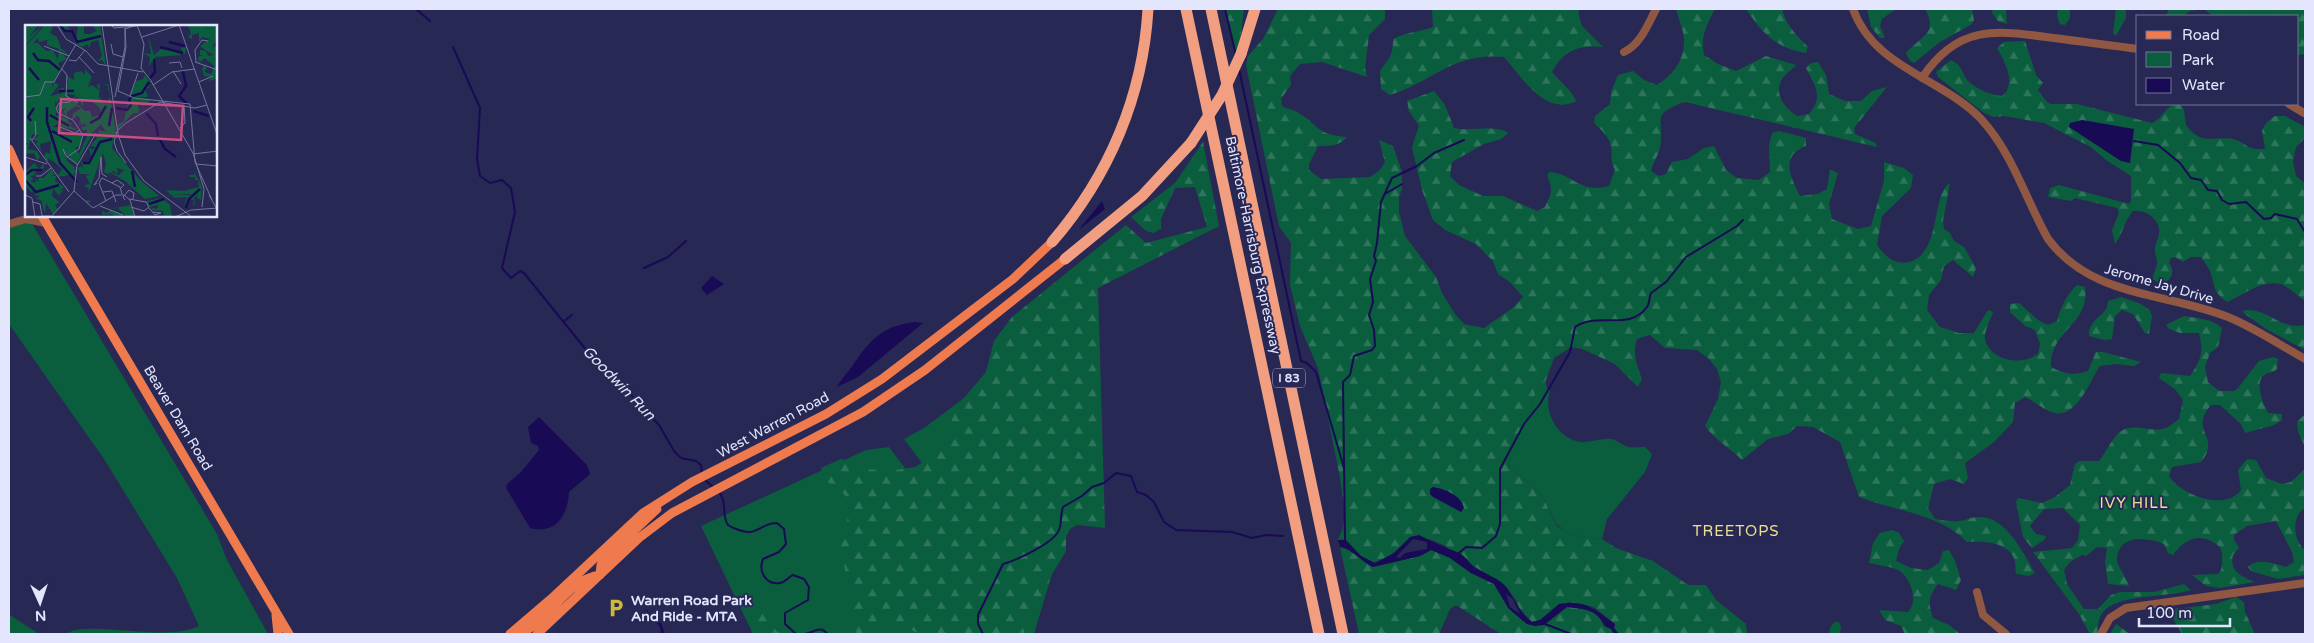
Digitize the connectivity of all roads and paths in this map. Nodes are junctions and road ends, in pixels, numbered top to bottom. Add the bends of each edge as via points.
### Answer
1 (1148, 9) edge
2 (1186, 9) edge
3 (1211, 9) edge
4 (1255, 9) edge
5 (1656, 9) edge
6 (1853, 9) edge
7 (2136, 49) edge
8 (1624, 52) dead end
9 (1922, 78) junction
10 (2291, 105) edge
11 (2304, 113) edge
12 (9, 149) edge
13 (25, 185) edge
14 (44, 220) edge
15 (9, 224) edge
16 (1052, 242) joint
17 (1065, 258) joint
18 (2305, 359) edge
19 (680, 489) junction
20 (600, 575) junction
21 (2305, 583) edge
22 (1977, 592) dead end
23 (276, 612) junction
24 (278, 634) edge
25 (289, 634) edge
26 (510, 634) edge
27 (520, 634) edge
28 (537, 634) edge
29 (1319, 634) edge
30 (1343, 634) edge
31 (2006, 634) edge
32 (2101, 634) edge

1 - 16 highway via 1140,71 1118,140 1095,184
2 - 29 highway, Baltimore-Harrisburg Expressway / I 83
3 - 30 highway, Baltimore-Harrisburg Expressway / I 83
4 - 17 highway, bridge via 1241,54 1222,95 1191,143 1142,196
5 - 8 street via 1640,39
6 - 9 street, Jerome Jay Drive via 1862,27 1881,50
7 - 9 street via 2012,32 1988,32 1951,46 1933,62
9 - 18 street, Jerome Jay Drive via 1979,117 2002,146 2048,238 2065,259 2089,276 2117,286 2229,317
10 - 11 street
12 - 13 main road
14 - 15 street via 26,219
14 - 23 main road, Beaver Dam Road
16 - 19 main road, West Warren Road via 1013,279 882,379 826,414
17 - 20 main road via 891,394 836,428 672,513 653,526
19 - 20 main road via 605,558
19 - 26 main road, West Warren Road via 643,513
20 - 27 main road via 581,581
20 - 28 main road
21 - 32 street via 2126,608 2110,618
22 - 31 street via 1983,615
23 - 24 main road
23 - 25 main road, Beaver Dam Road

